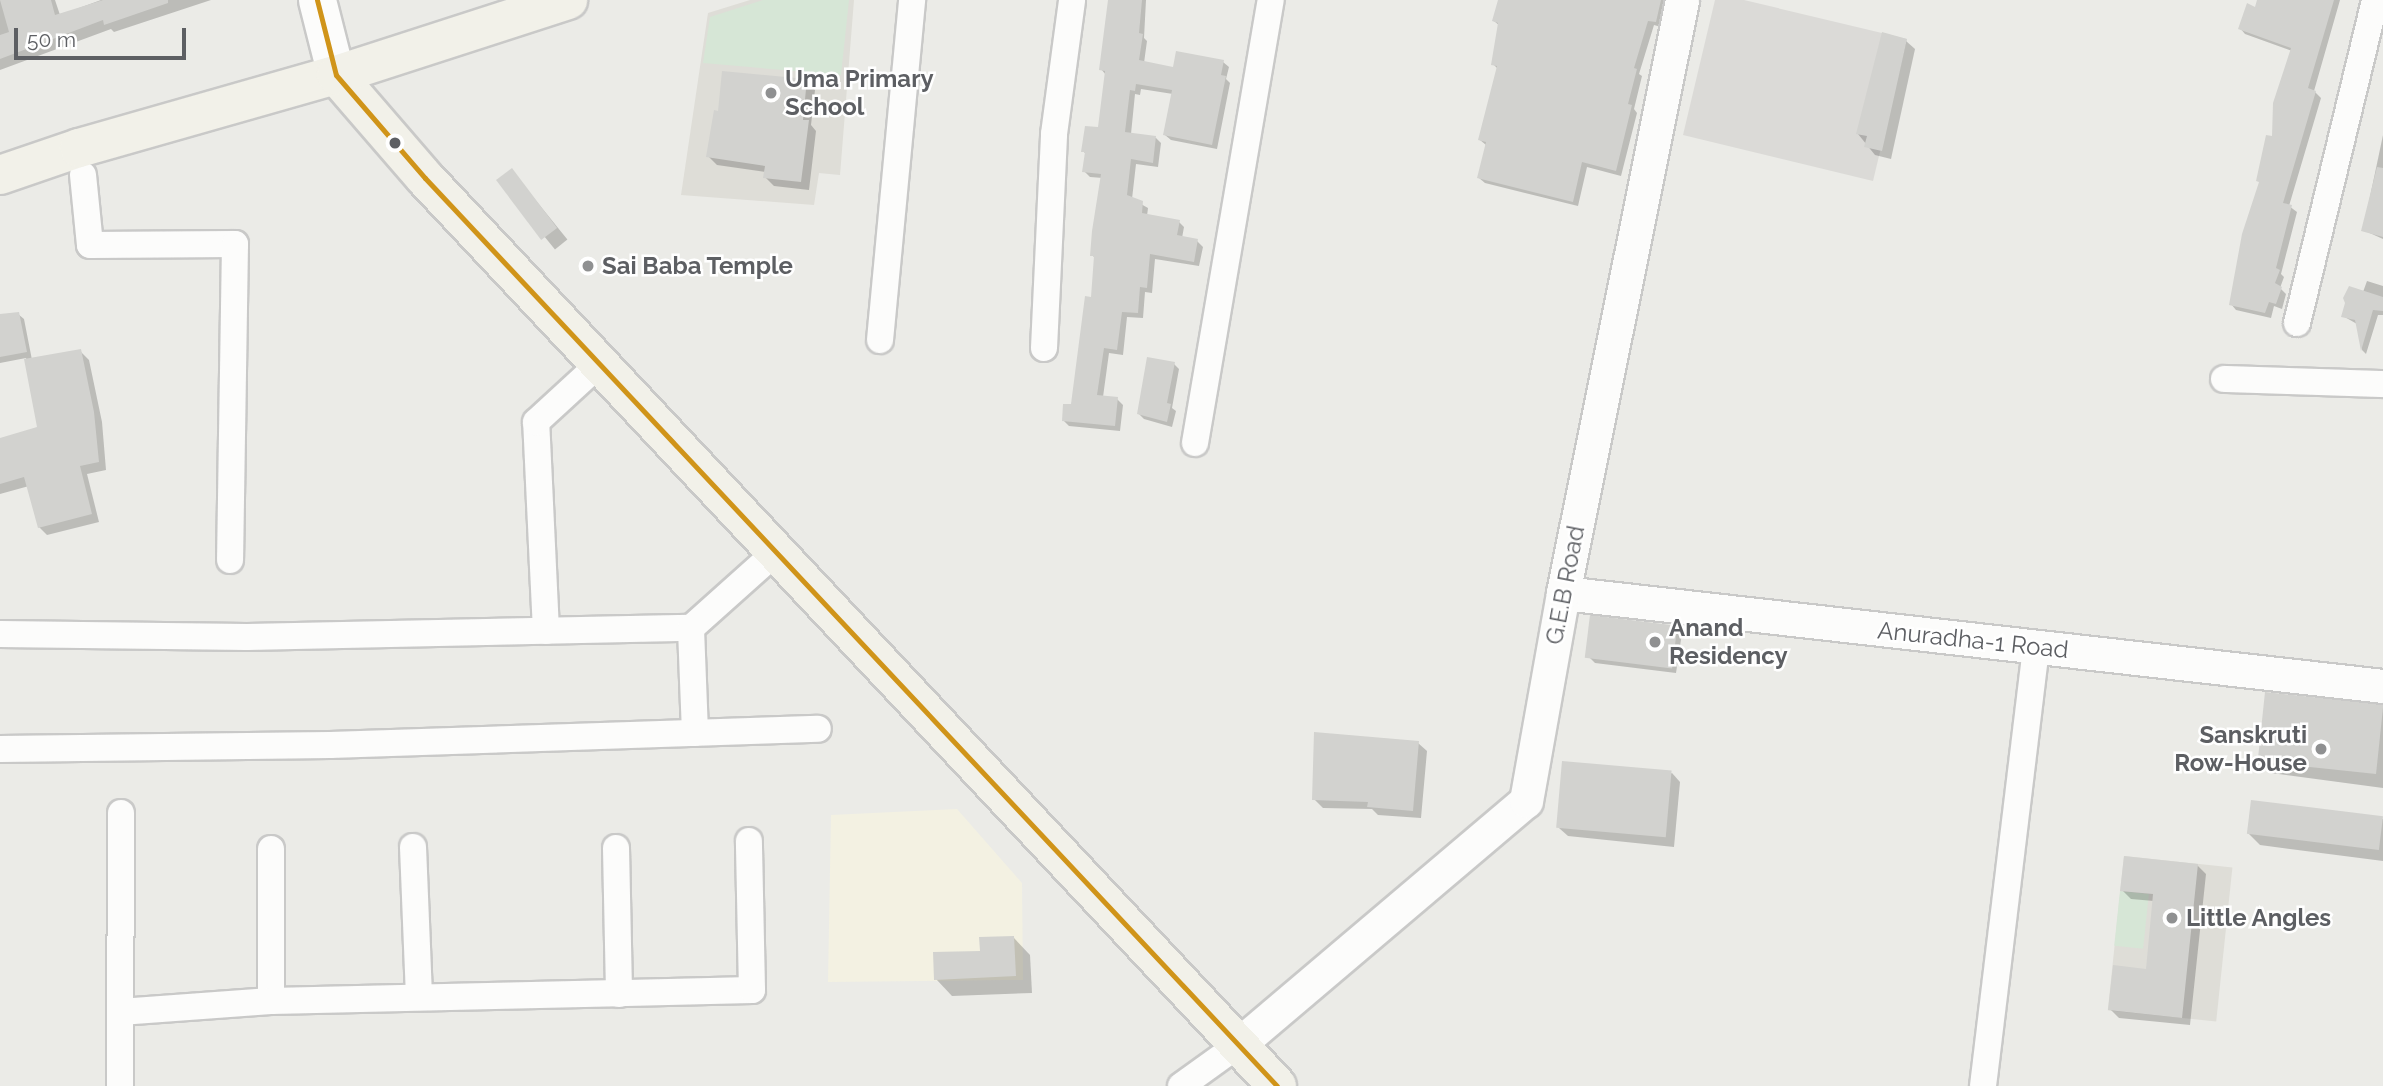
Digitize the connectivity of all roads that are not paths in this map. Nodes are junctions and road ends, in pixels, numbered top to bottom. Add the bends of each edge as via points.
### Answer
1 (317, 0) edge
2 (568, 0) edge
3 (912, 0) edge
4 (1072, 0) edge
5 (1271, 0) edge
6 (1682, 0) edge
7 (2375, 0) edge
8 (342, 82) junction
9 (0, 175) edge
10 (83, 175) junction
11 (0, 201) edge
12 (2297, 323) dead end
13 (880, 340) dead end
14 (1044, 348) dead end
15 (599, 364) junction
16 (2224, 379) dead end
17 (2383, 384) edge
18 (1195, 443) dead end
19 (776, 552) junction
20 (229, 560) dead end
21 (1563, 593) junction
22 (691, 628) junction
23 (546, 631) junction
24 (0, 634) edge
25 (2036, 647) junction
26 (2383, 686) edge
27 (818, 729) dead end
28 (695, 733) junction
29 (0, 749) edge
30 (121, 813) dead end
31 (749, 841) dead end
32 (413, 847) dead end
33 (616, 848) dead end
34 (271, 849) dead end
35 (619, 994) junction
36 (419, 996) junction
37 (271, 1001) junction
38 (120, 1012) junction
39 (1238, 1045) junction
40 (120, 1086) edge
41 (1181, 1086) edge
42 (1277, 1086) edge
43 (1983, 1086) edge

1 - 8 main road
2 - 8 main road
3 - 13 street
4 - 14 street via 1054,134
5 - 18 street
6 - 21 street, G.E.B Road
7 - 12 street
8 - 9 main road via 79,148
8 - 10 main road
8 - 15 main road
10 - 11 main road
10 - 20 street via 90,245 235,243
15 - 19 main road
15 - 23 street via 536,422
16 - 17 street
19 - 22 street
19 - 39 main road
21 - 25 street, Anuradha-1 Road
21 - 39 street, G.E.B Road via 1526,802
22 - 23 street
22 - 28 street
23 - 24 street via 247,637
25 - 26 street, Anuradha-1 Road
25 - 43 street
27 - 28 street
28 - 29 street
30 - 38 street
31 - 35 street via 752,990
32 - 36 street
33 - 35 street
34 - 37 street
35 - 36 street
36 - 37 street
37 - 38 street
38 - 40 street
39 - 41 street
39 - 42 main road

